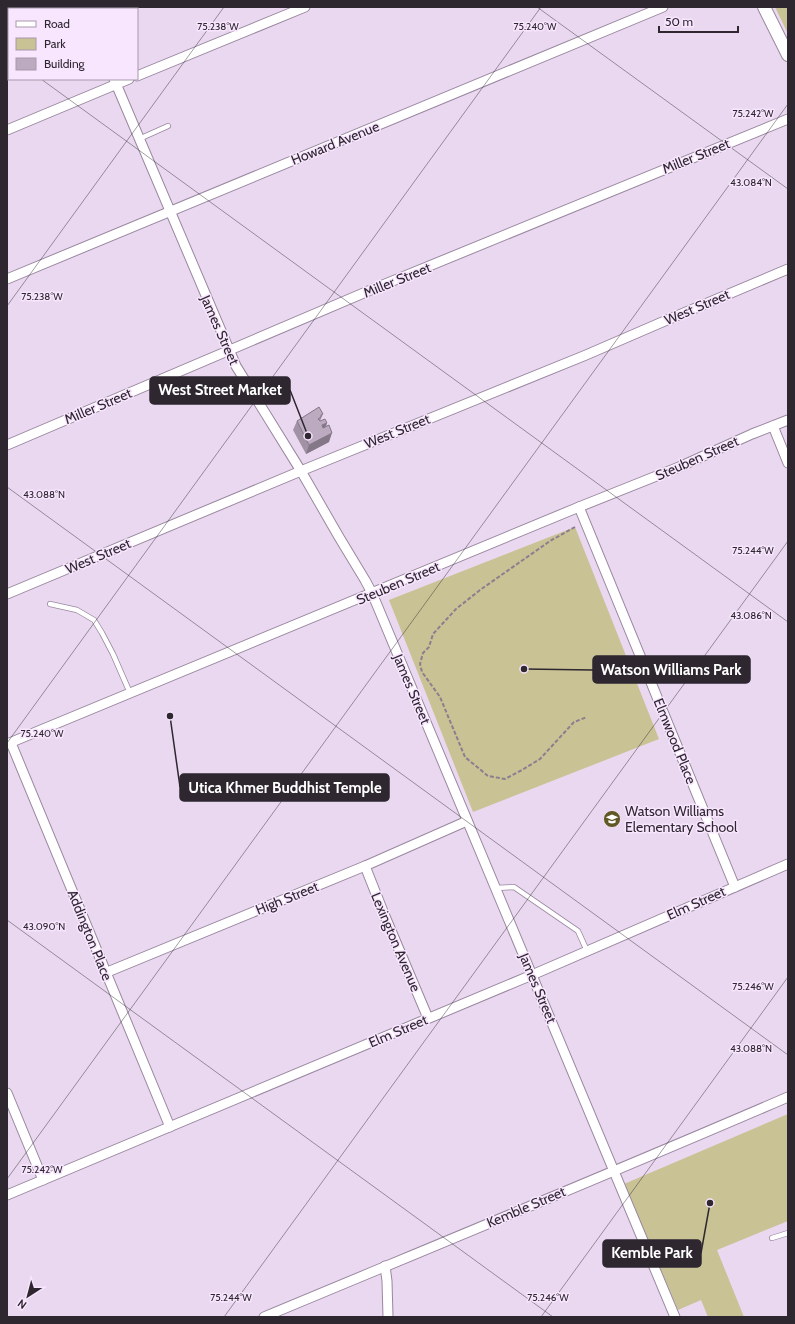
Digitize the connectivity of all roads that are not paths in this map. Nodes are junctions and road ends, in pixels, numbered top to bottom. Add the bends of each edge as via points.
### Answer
1 (305, 7) edge
2 (663, 7) edge
3 (764, 7) edge
4 (788, 55) edge
5 (138, 76) edge
6 (115, 82) edge
7 (788, 119) edge
8 (168, 126) dead end
9 (7, 130) edge
10 (139, 139) junction
11 (170, 211) junction
12 (788, 269) edge
13 (7, 279) edge
14 (228, 350) junction
15 (788, 420) edge
16 (773, 426) junction
17 (7, 445) edge
18 (788, 462) edge
19 (301, 471) junction
20 (579, 507) junction
21 (372, 593) junction
22 (7, 594) edge
23 (50, 604) dead end
24 (130, 693) junction
25 (9, 744) edge
26 (467, 821) junction
27 (788, 864) edge
28 (365, 866) junction
29 (734, 887) junction
30 (496, 888) junction
31 (588, 951) junction
32 (105, 973) junction
33 (532, 975) junction
34 (428, 1018) junction
35 (7, 1093) edge
36 (788, 1097) edge
37 (170, 1126) junction
38 (615, 1171) junction
39 (43, 1180) junction
40 (7, 1195) edge
41 (788, 1233) edge
42 (772, 1238) dead end
43 (385, 1266) junction
44 (264, 1317) edge
45 (388, 1317) edge
46 (675, 1317) edge

1 - 5 street
2 - 11 street, Howard Avenue
3 - 4 street
6 - 9 street
6 - 10 street, James Street
7 - 14 street, Miller Street
8 - 10 lane
10 - 11 street, James Street
11 - 13 street, Howard Avenue
11 - 14 street, James Street
12 - 19 street, West Street via 586,355
14 - 17 street, Miller Street
14 - 19 street, James Street
15 - 16 street, Steuben Street
16 - 18 street
16 - 20 street, Steuben Street via 680,467
19 - 21 street, James Street
19 - 22 street, West Street
20 - 21 street, Steuben Street
20 - 29 street, Elmwood Place
21 - 24 street, Steuben Street
21 - 26 street, James Street
23 - 24 lane via 77,610 94,620 113,654
24 - 25 street, Steuben Street
25 - 32 street, Addington Place
26 - 28 street, High Street
26 - 30 street, James Street
27 - 29 street, Elm Street
28 - 32 street, High Street
28 - 34 street, Lexington Avenue
29 - 31 street, Elm Street
30 - 31 lane via 514,887 578,932
30 - 33 street, James Street
31 - 33 street, Elm Street
32 - 37 street, Addington Place
33 - 34 street, Elm Street
33 - 38 street, James Street
34 - 37 street, Elm Street
35 - 39 street
36 - 38 street, Kemble Street
37 - 39 street, Elm Street
38 - 43 street, Kemble Street
38 - 46 street, James Street
39 - 40 street, Elm Street
41 - 42 lane
43 - 44 street, Kemble Street
43 - 45 street

